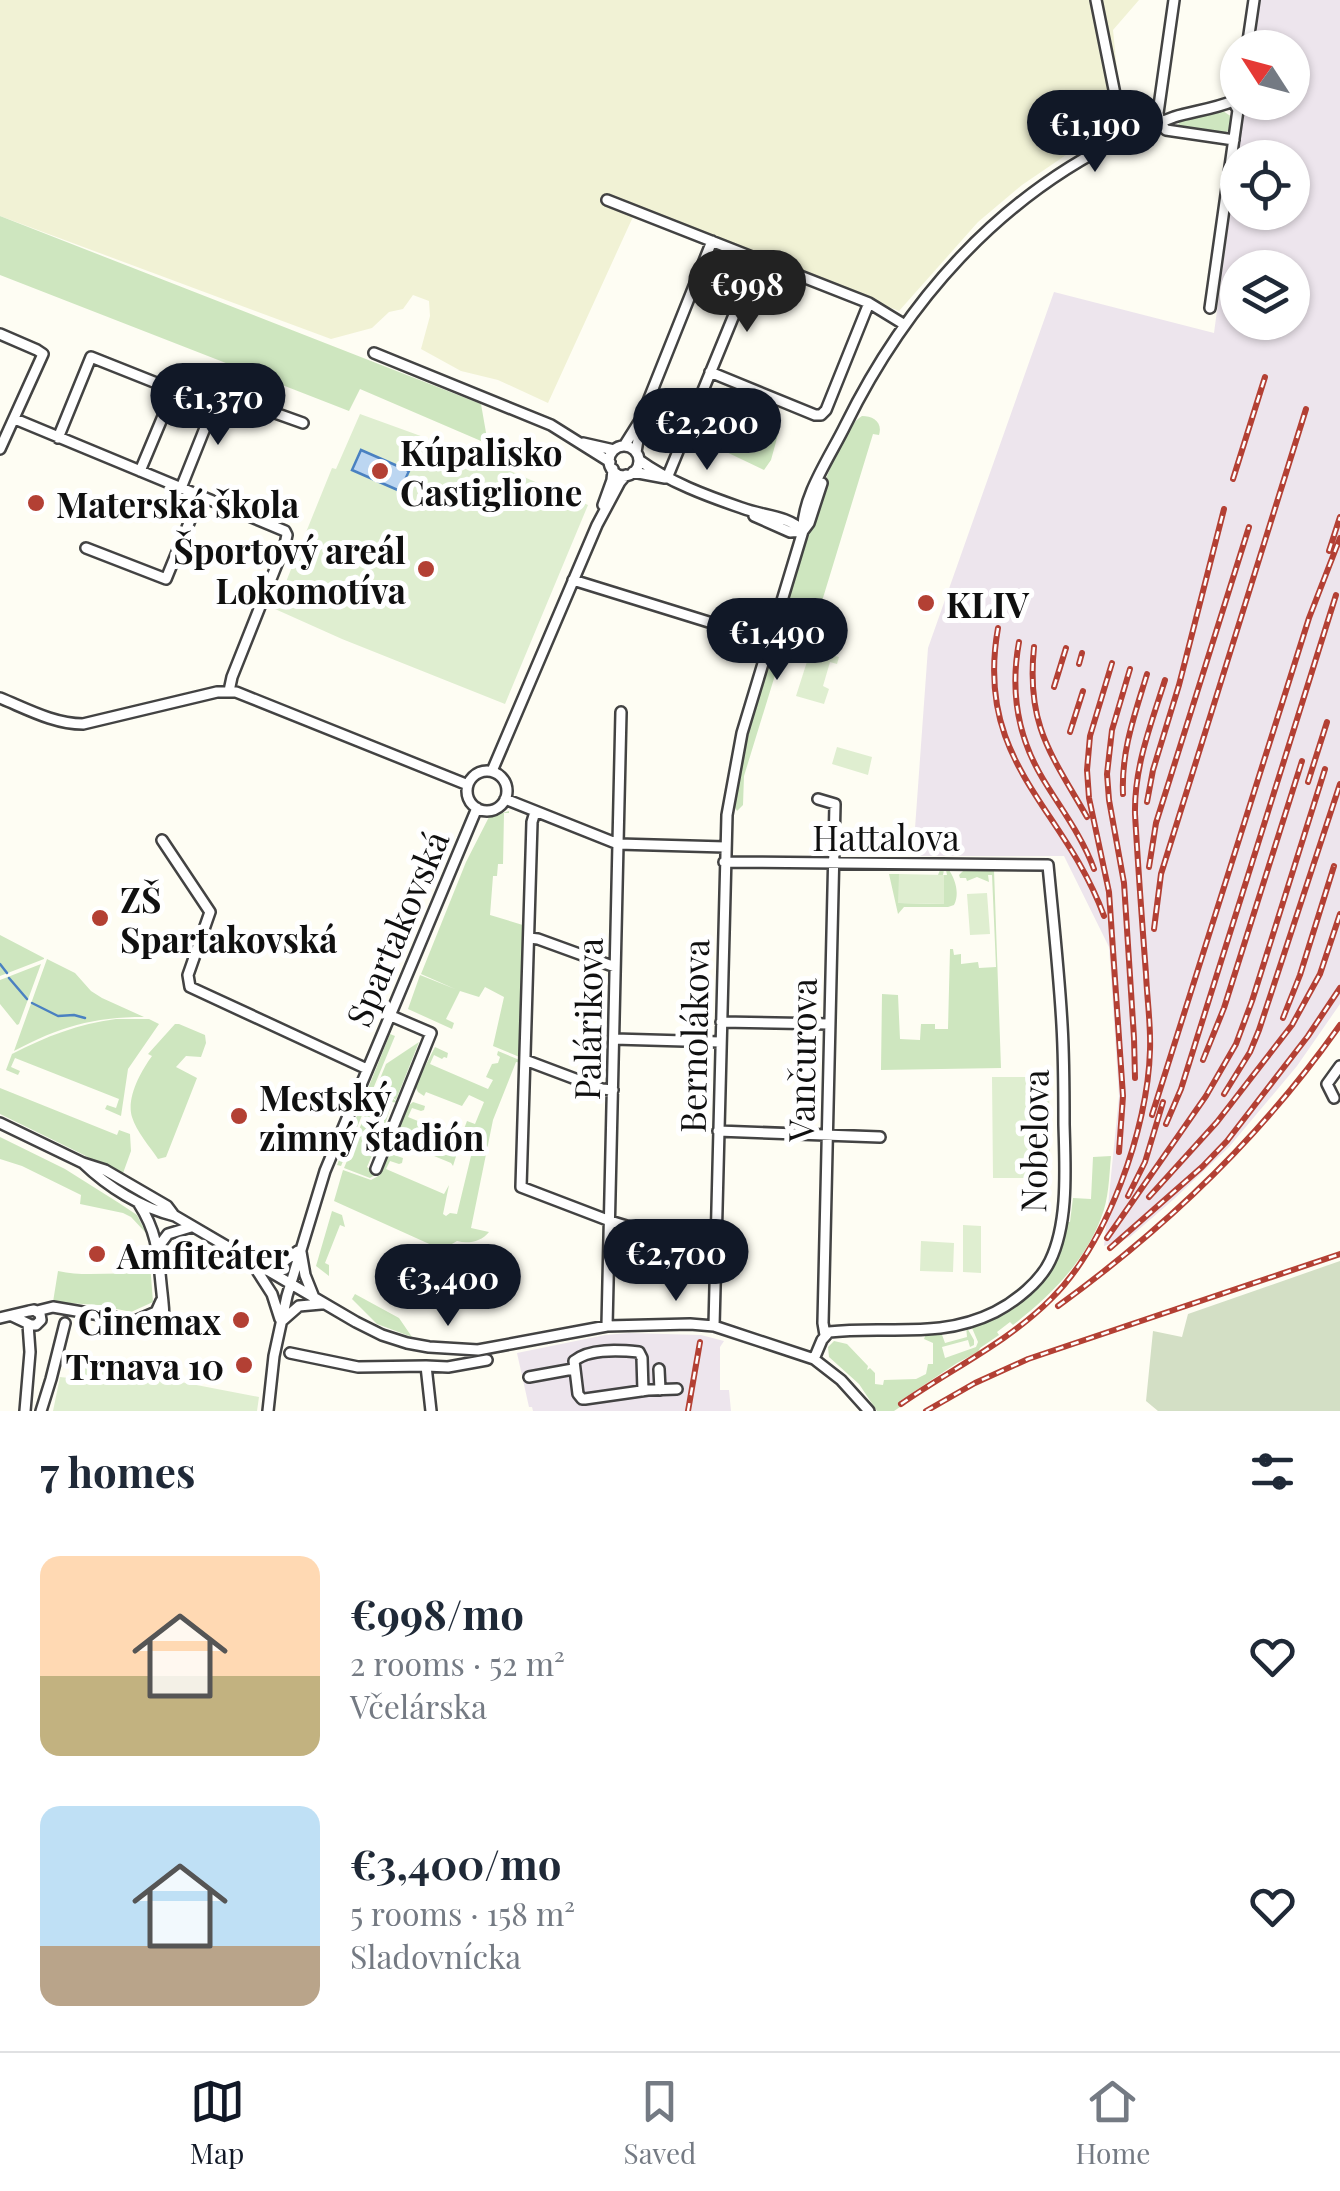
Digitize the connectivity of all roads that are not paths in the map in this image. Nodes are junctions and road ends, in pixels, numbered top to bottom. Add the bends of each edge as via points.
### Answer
1 (1096, 0) edge
2 (1174, 0) edge
3 (1254, 0) edge
4 (1250, 30) edge
5 (1220, 103) edge
6 (1237, 120) edge
7 (1160, 123) junction
8 (1128, 136) junction
9 (1234, 140) joint
10 (607, 200) dead end
11 (1221, 230) edge
12 (712, 241) junction
13 (757, 259) junction
14 (869, 303) junction
15 (1210, 308) dead end
16 (905, 325) junction
17 (0, 334) edge
18 (374, 354) dead end
19 (710, 372) junction
20 (522, 398) dead end
21 (517, 411) junction
22 (642, 416) junction
23 (15, 419) junction
24 (303, 423) dead end
25 (58, 438) junction
26 (580, 442) junction
27 (838, 442) junction
28 (1, 443) edge
29 (619, 448) junction
30 (638, 456) junction
31 (611, 466) junction
32 (140, 471) junction
33 (630, 474) junction
34 (668, 478) junction
35 (181, 488) junction
36 (200, 496) junction
37 (806, 512) junction
38 (597, 525) junction
39 (790, 526) junction
40 (803, 531) junction
41 (798, 546) junction
42 (86, 548) dead end
43 (573, 580) junction
44 (770, 640) junction
45 (228, 691) junction
46 (0, 698) edge
47 (621, 712) dead end
48 (492, 771) junction
49 (468, 785) junction
50 (506, 799) junction
51 (818, 799) dead end
52 (476, 808) junction
53 (535, 812) junction
54 (162, 840) dead end
55 (618, 844) junction
56 (724, 848) junction
57 (724, 862) junction
58 (833, 862) junction
59 (1048, 865) joint
60 (529, 938) junction
61 (616, 968) junction
62 (389, 1015) junction
63 (721, 1022) junction
64 (830, 1024) junction
65 (614, 1039) junction
66 (720, 1042) junction
67 (526, 1060) junction
68 (1340, 1066) edge
69 (367, 1069) junction
70 (613, 1090) junction
71 (1334, 1098) dead end
72 (0, 1123) edge
73 (718, 1132) junction
74 (826, 1134) junction
75 (880, 1137) dead end
76 (83, 1163) junction
77 (376, 1169) dead end
78 (138, 1202) junction
79 (173, 1216) junction
80 (610, 1222) junction
81 (192, 1226) junction
82 (154, 1232) junction
83 (715, 1238) junction
84 (158, 1249) junction
85 (300, 1250) junction
86 (250, 1260) junction
87 (263, 1268) junction
88 (290, 1283) junction
89 (319, 1301) junction
90 (0, 1305) edge
91 (61, 1316) junction
92 (5, 1317) edge
93 (33, 1319) junction
94 (281, 1322) junction
95 (608, 1326) junction
96 (714, 1326) junction
97 (825, 1335) junction
98 (290, 1353) dead end
99 (486, 1360) dead end
100 (814, 1360) junction
101 (426, 1366) junction
102 (659, 1368) dead end
103 (574, 1369) junction
104 (530, 1377) dead end
105 (678, 1389) dead end
106 (643, 1390) junction
107 (660, 1390) junction
108 (24, 1411) edge
109 (41, 1411) edge
110 (268, 1411) edge
111 (431, 1411) edge
112 (868, 1411) edge

1 - 8 street
2 - 7 street
3 - 4 street
5 - 7 street
6 - 9 street
7 - 8 street
7 - 9 street via 1166,130
8 - 16 street via 1018,203 951,265
10 - 12 street
11 - 15 street
12 - 13 street
12 - 22 street
13 - 14 street
13 - 19 street
14 - 16 street
14 - 19 street via 823,414
16 - 27 street
17 - 23 street via 41,352
18 - 21 street via 404,359
19 - 34 street
20 - 21 street
21 - 26 street
22 - 29 street
22 - 30 street
23 - 25 street
23 - 28 street
24 - 35 street via 219,393
25 - 32 street
25 - 32 street via 91,358 174,390
26 - 29 street
26 - 31 street
27 - 37 street
27 - 40 street
29 - 30 street
29 - 31 street
30 - 33 street
30 - 34 street
31 - 33 street
31 - 38 street
32 - 35 street
33 - 34 street
33 - 38 street
34 - 39 street
35 - 36 street
36 - 42 street via 166,579
36 - 45 street via 286,534
37 - 39 street
37 - 40 street
38 - 43 street
39 - 40 street
39 - 41 street
40 - 41 street, Bernolákova
41 - 44 street, Bernolákova
43 - 44 street
43 - 48 street
44 - 56 street, Bernolákova via 738,748
45 - 46 street via 83,724
45 - 49 street
47 - 55 street, Palárikova
48 - 49 street via 478,772
48 - 50 street via 506,783
49 - 52 street
50 - 52 street via 495,810
50 - 53 street
51 - 58 street, Vančurova via 835,804
52 - 62 street, Spartakovská
53 - 55 street
53 - 60 street
54 - 69 street, Spartakovská via 210,912 187,979 193,990
55 - 56 street
55 - 61 street, Palárikova
56 - 57 street, Bernolákova
57 - 58 street, Hattalova
57 - 63 street, Bernolákova
58 - 59 street, Hattalova
58 - 64 street, Vančurova
59 - 97 street, Nobelova via 1065,1151 1065,1194 1052,1258 1020,1295 983,1317 921,1331
60 - 61 street
60 - 67 street
61 - 65 street, Palárikova
62 - 69 street, Spartakovská
62 - 77 street via 431,1034
63 - 64 street
63 - 66 street, Bernolákova
64 - 74 street, Vančurova
65 - 66 street
65 - 70 street, Palárikova
66 - 73 street, Bernolákova
67 - 70 street
67 - 80 street via 521,1187
68 - 71 street via 1327,1084
69 - 85 street, Spartakovská
70 - 80 street, Palárikova
72 - 76 street
73 - 74 street
73 - 83 street, Bernolákova
74 - 75 street
74 - 97 street, Vančurova
76 - 78 street
76 - 79 street via 167,1206
78 - 79 street
78 - 82 street
79 - 81 street
79 - 82 street via 159,1221
80 - 83 street via 656,1235
80 - 95 street, Palárikova
81 - 84 street via 168,1234
81 - 86 street
82 - 84 street
83 - 96 street, Bernolákova
84 - 91 street via 162,1298 154,1317
85 - 87 street
85 - 88 street, Spartakovská
85 - 89 street via 308,1286
86 - 87 street
86 - 94 street
87 - 88 street
88 - 89 street
88 - 94 street, Spartakovská
89 - 94 street via 299,1306
89 - 95 street via 382,1335 448,1349 478,1350
90 - 92 street
91 - 93 street
91 - 109 street via 59,1352
92 - 93 street via 20,1312
93 - 108 street
94 - 110 street, Spartakovská
95 - 96 street
96 - 100 street
97 - 100 street
98 - 101 street via 358,1367
99 - 101 street
100 - 112 street
101 - 111 street
102 - 107 street
103 - 104 street
103 - 106 street via 582,1399
103 - 106 street via 579,1356 636,1351
105 - 107 street
106 - 107 street

